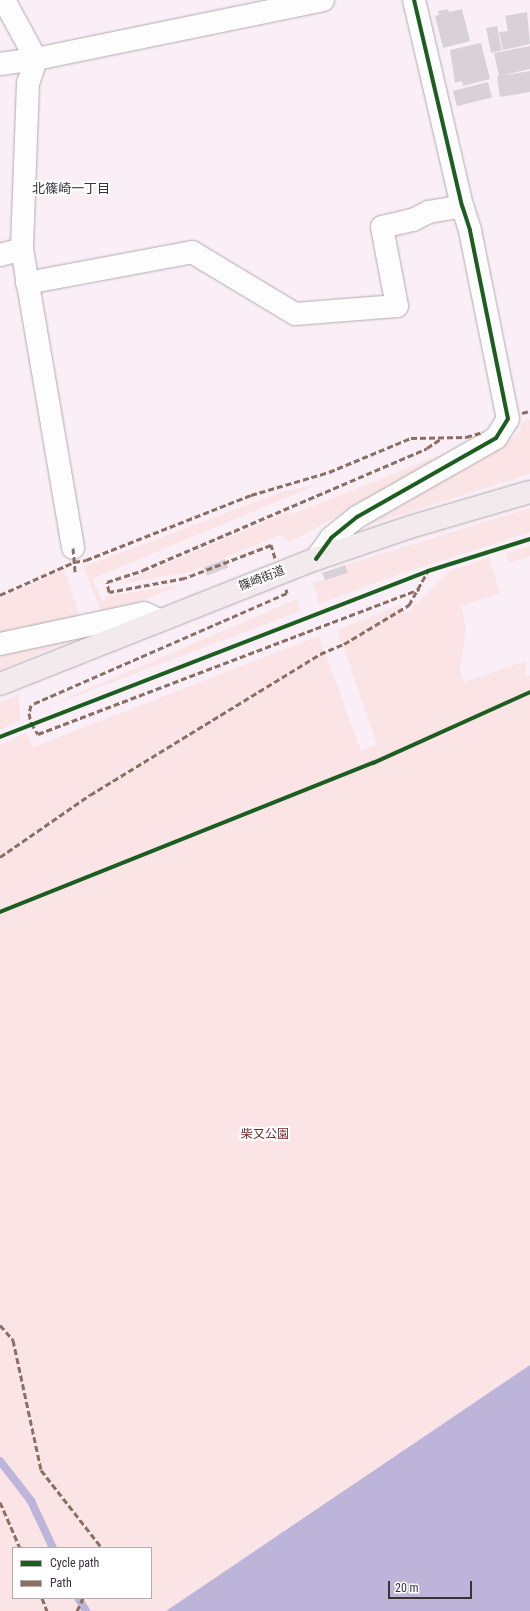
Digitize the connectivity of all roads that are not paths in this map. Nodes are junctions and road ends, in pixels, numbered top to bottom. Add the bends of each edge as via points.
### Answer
1 (4, 0) edge
2 (323, 0) edge
3 (414, 0) edge
4 (36, 59) junction
5 (0, 64) edge
6 (462, 206) junction
7 (22, 249) junction
8 (0, 255) edge
9 (28, 283) junction
10 (530, 492) edge
11 (73, 548) dead end
12 (316, 559) junction
13 (158, 620) junction
14 (0, 644) edge
15 (0, 684) edge

1 - 4 street
2 - 4 street
3 - 6 street
4 - 5 street
4 - 7 street via 28,82
6 - 9 street via 429,212 413,220 382,227 397,306 295,314 192,252
6 - 12 street via 470,230 508,420 496,438 357,517 331,538
7 - 8 street
7 - 9 street
9 - 11 street
10 - 12 main road, 篠崎街道 via 410,527
12 - 13 main road, 篠崎街道
13 - 14 street via 144,613
13 - 15 main road, 篠崎街道

